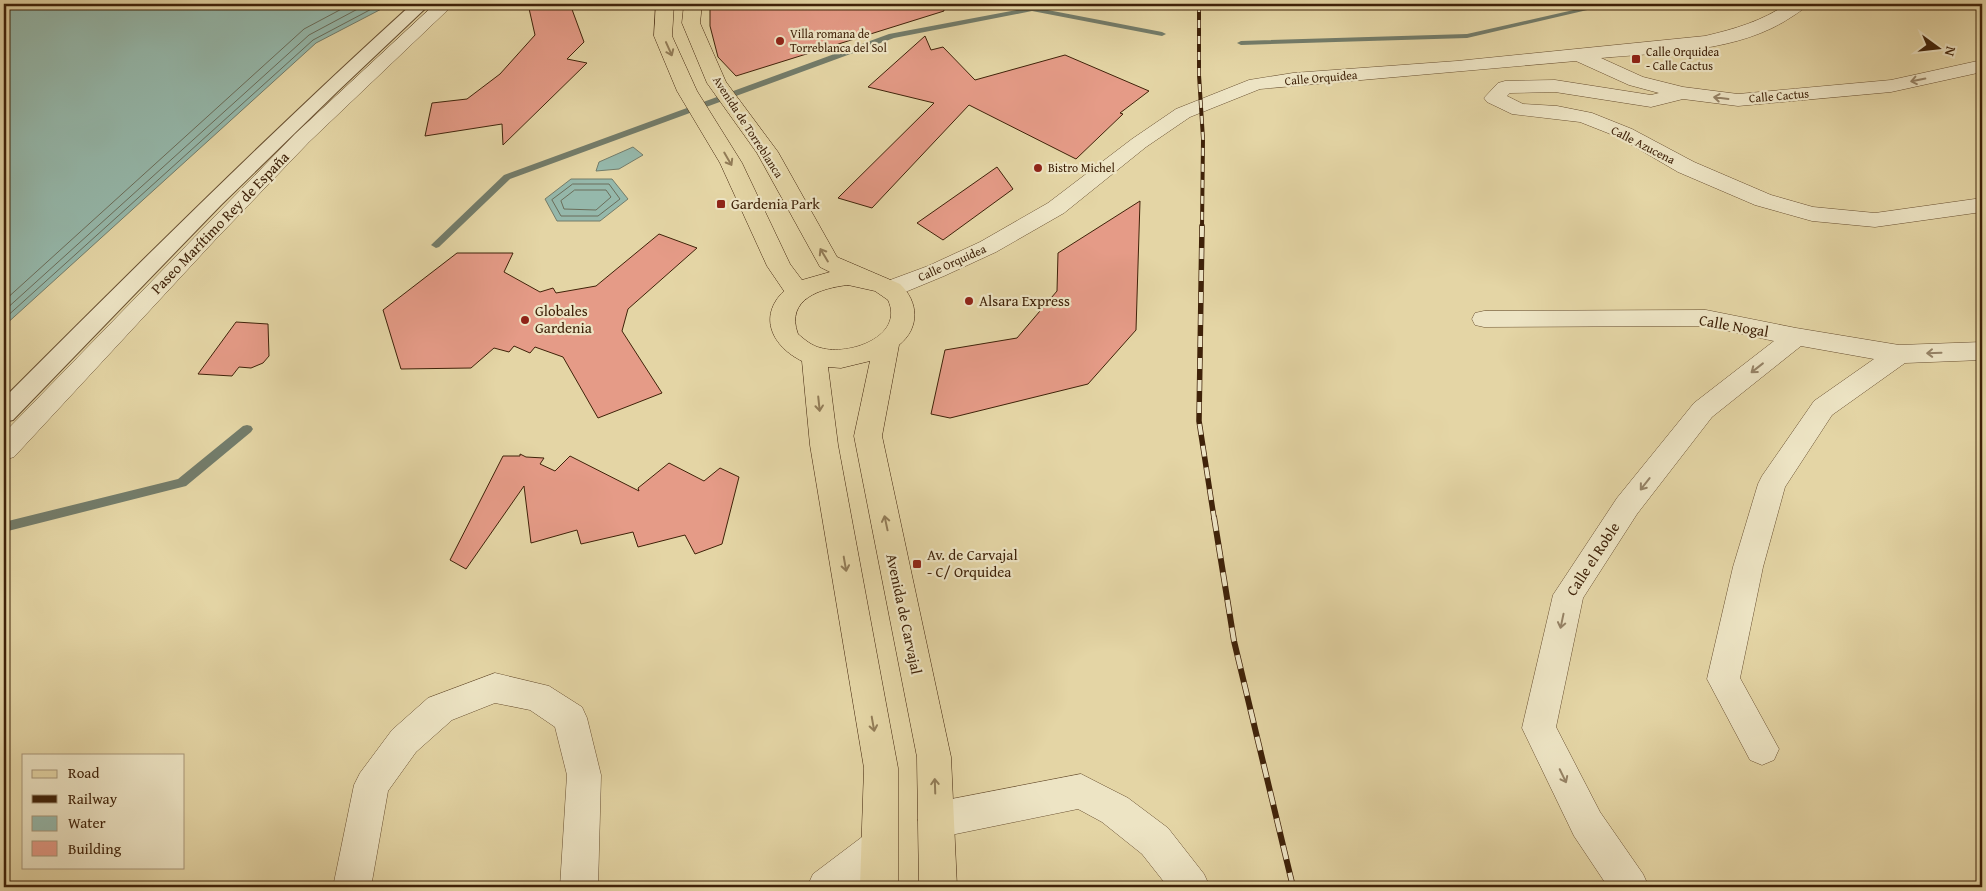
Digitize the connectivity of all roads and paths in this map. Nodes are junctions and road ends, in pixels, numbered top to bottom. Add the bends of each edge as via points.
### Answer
1 (422, 4) edge
2 (445, 4) edge
3 (665, 4) edge
4 (693, 4) edge
5 (1798, 4) edge
6 (1580, 55) junction
7 (1982, 66) edge
8 (1683, 93) junction
9 (1982, 206) edge
10 (866, 278) junction
11 (890, 289) junction
12 (798, 293) junction
13 (1484, 319) dead end
14 (1796, 338) junction
15 (887, 343) junction
16 (1982, 352) edge
17 (1900, 354) junction
18 (814, 356) junction
19 (4, 413) edge
20 (4, 450) edge
21 (1762, 749) dead end
22 (936, 820) junction
23 (879, 847) junction
24 (352, 887) edge
25 (579, 887) edge
26 (826, 887) edge
27 (879, 887) edge
28 (938, 887) edge
29 (1191, 887) edge
30 (1630, 887) edge

1 - 19 street via 214,200
2 - 20 street, Paseo Marítimo Rey de España via 302,138
3 -> 12 main road via 663,36 687,91 731,163 779,266
10 -> 4 main road, Avenida de Torreblanca via 828,262 767,152 718,83 691,23
5 - 6 street, Calle Orquidea via 1778,18 1745,32 1705,42
6 - 8 street, Calle Cactus via 1636,81
6 - 11 street, Calle Orquidea via 1256,84 1183,113 1139,142 1056,208 988,247
7 -> 8 street, Calle Cactus via 1891,86 1824,93 1738,100
8 - 9 street, Calle Azucena via 1652,101 1555,86 1506,87 1494,98 1519,110 1585,117 1624,133 1686,167 1763,200 1812,214 1876,220
10 - 11 main road
10 - 12 main road via 830,279 812,284
11 - 15 main road via 899,298 903,321
12 - 18 main road via 788,304 783,328 788,340
13 - 14 street, Calle Nogal via 1706,318
14 - 17 street, Calle Nogal
14 -> 30 street, Calle el Roble via 1703,410 1627,506 1568,595 1539,728 1587,824
15 - 18 main road via 852,358
22 -> 15 main road, Avenida de Carvajal via 934,757 868,436
16 -> 17 street, Calle Nogal
17 - 21 street via 1823,408 1772,484 1748,567 1724,679
18 -> 23 main road via 824,445 881,768
22 - 28 main road, Avenida de Carvajal
22 - 29 street via 1081,791 1115,810 1155,840
23 - 26 street
23 - 27 main road
24 - 25 street via 372,785 404,741 440,708 494,688 537,697 570,718 584,775

